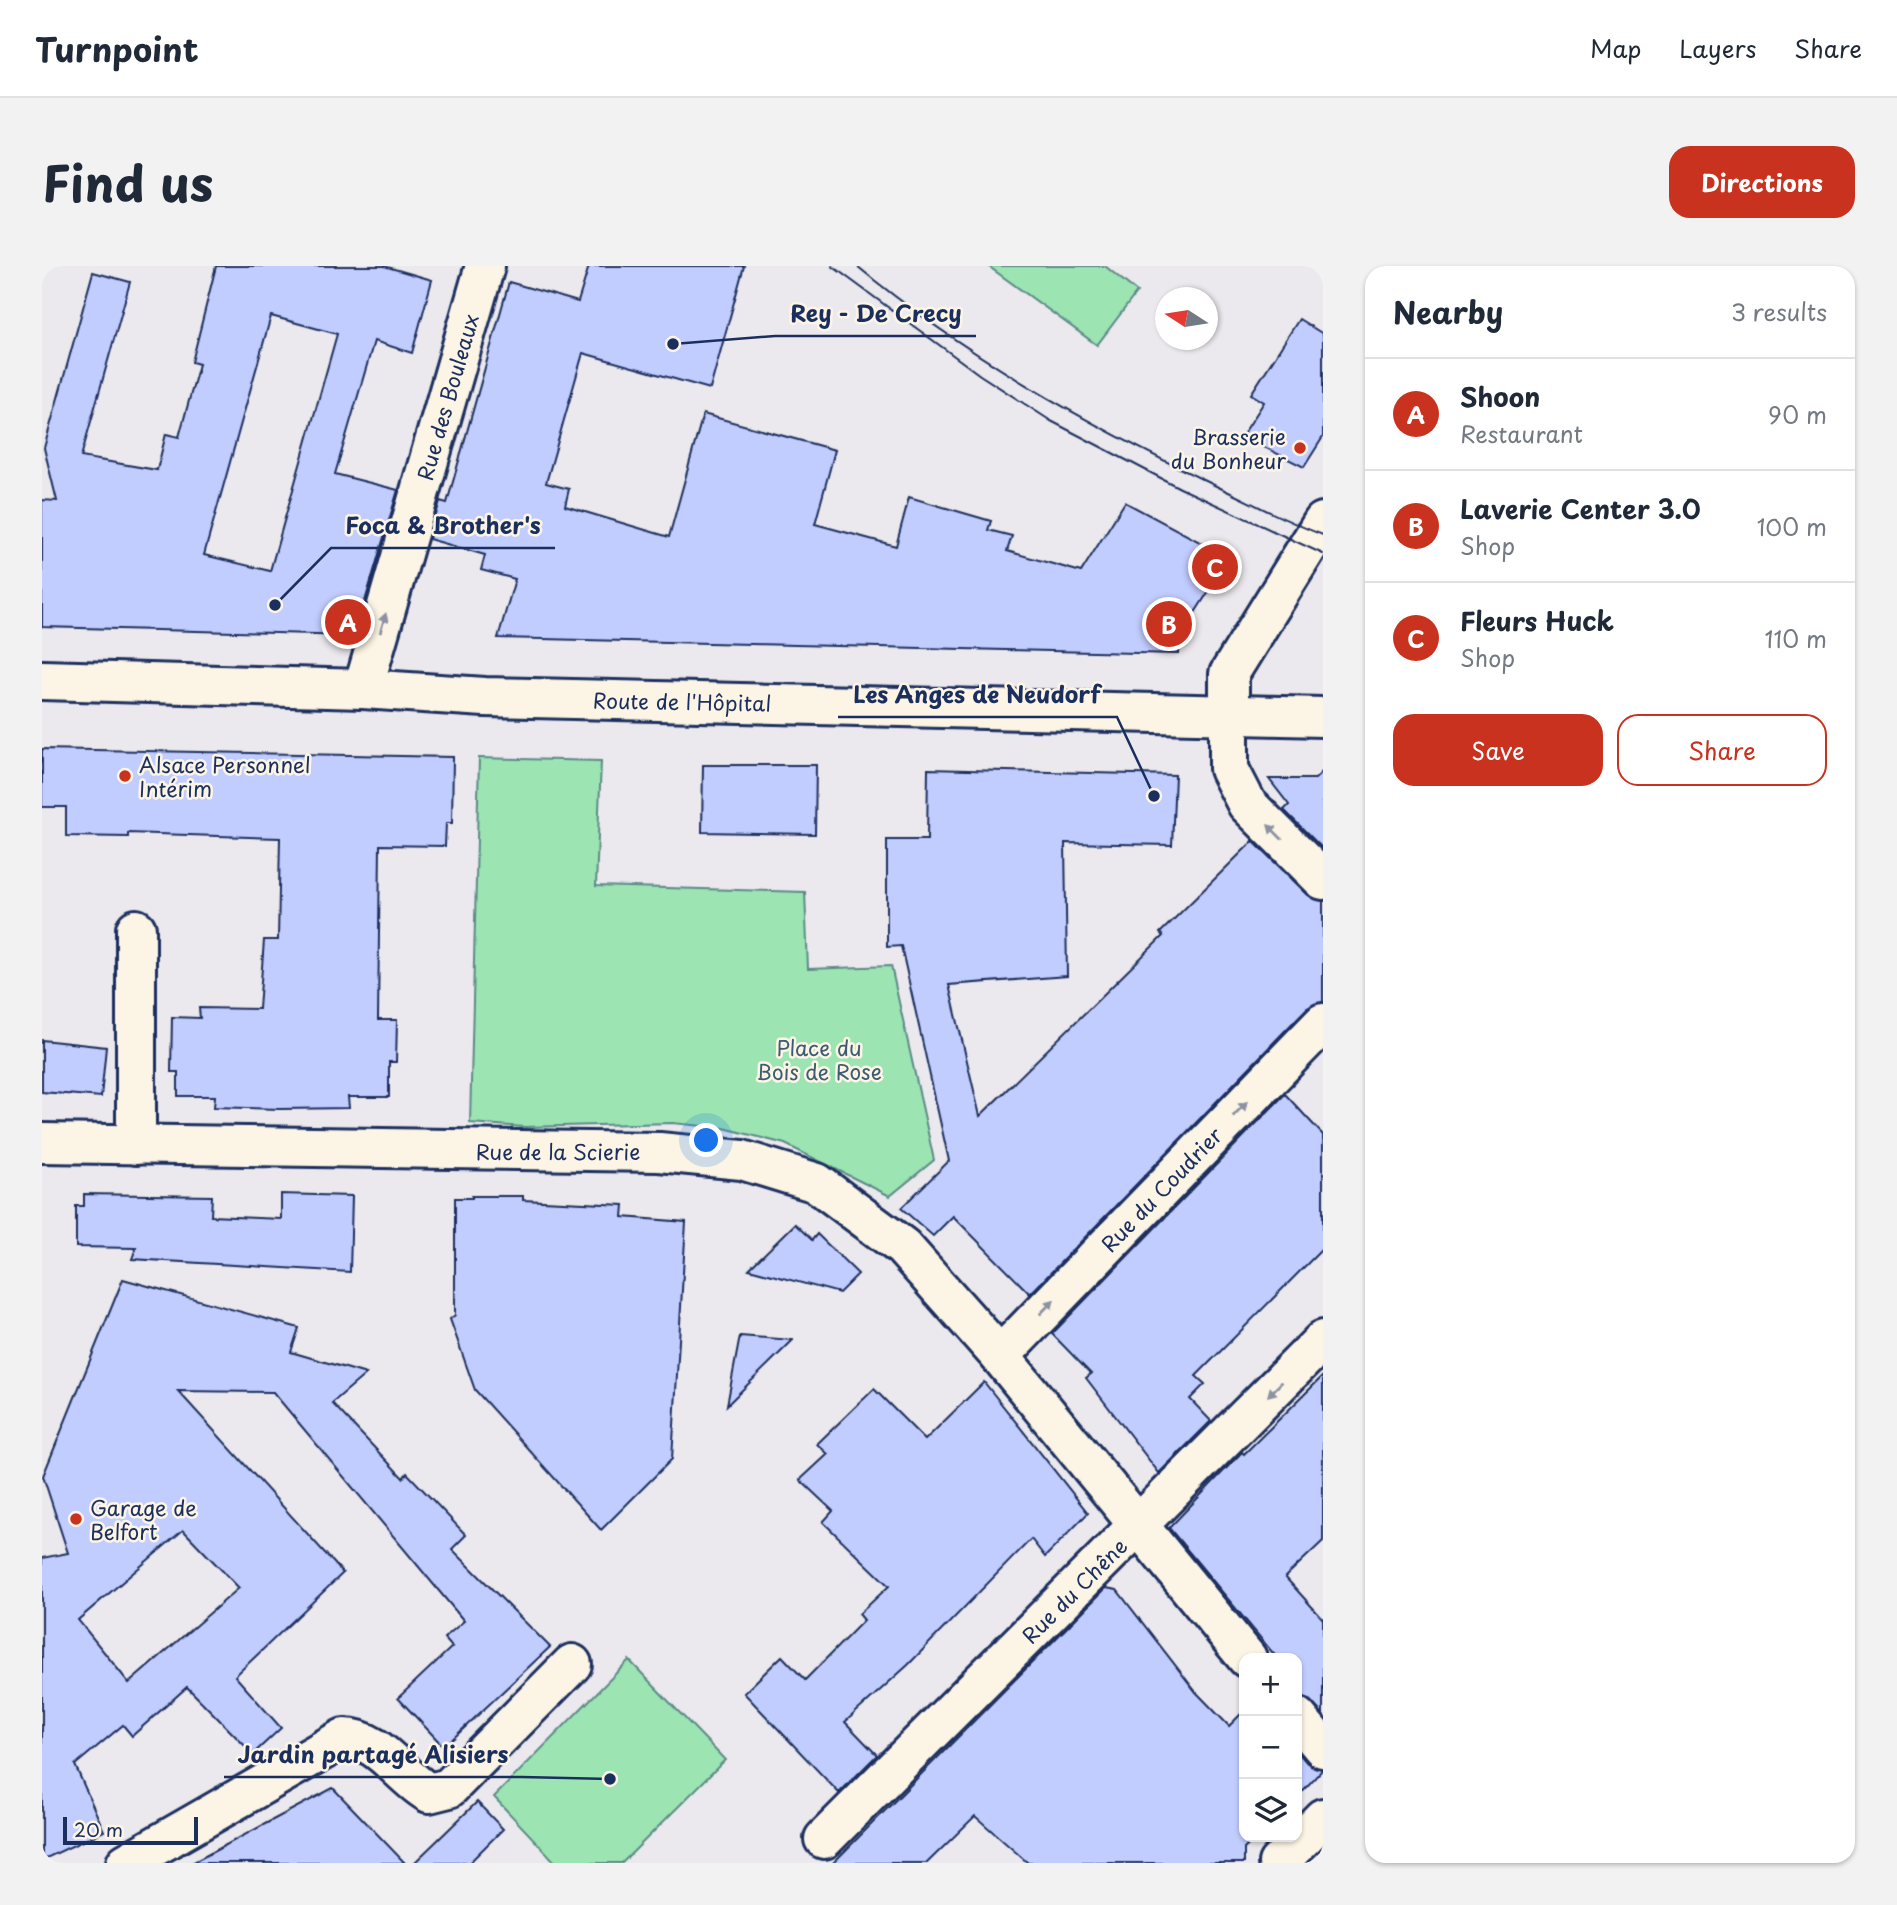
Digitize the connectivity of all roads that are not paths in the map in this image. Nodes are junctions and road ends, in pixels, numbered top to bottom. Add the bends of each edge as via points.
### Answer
1 (485, 266) edge
2 (1323, 522) edge
3 (42, 680) edge
4 (363, 689) junction
5 (1229, 714) junction
6 (1323, 717) edge
7 (1323, 880) edge
8 (136, 929) dead end
9 (1323, 1023) edge
10 (42, 1143) edge
11 (136, 1145) junction
12 (1323, 1340) edge
13 (1000, 1356) junction
14 (1138, 1527) junction
15 (1243, 1653) edge
16 (572, 1664) dead end
17 (1302, 1723) edge
18 (1323, 1748) edge
19 (1323, 1818) edge
20 (824, 1839) dead end
21 (126, 1863) edge
22 (1278, 1863) edge

4 -> 1 street, Rue des Bouleaux
2 - 5 street via 1229,674
3 - 4 street, Route de l'Hôpital
4 - 5 street, Route de l'Hôpital via 485,697
5 - 6 street, Route de l'Hôpital
7 -> 5 street via 1247,804 1229,769
8 - 11 street
13 -> 9 street, Rue du Coudrier
10 - 11 street, Rue de la Scierie
11 - 13 street, Rue de la Scierie via 659,1152 742,1160 817,1183 877,1226 915,1258
12 -> 14 street, Rue du Chêne
13 - 14 street, Rue de la Scierie
14 - 15 street, Rue de la Scierie
14 - 20 street, Rue du Chêne
16 - 21 street via 449,1788 429,1793 412,1784 372,1744 344,1738
17 - 18 street
19 - 22 street

